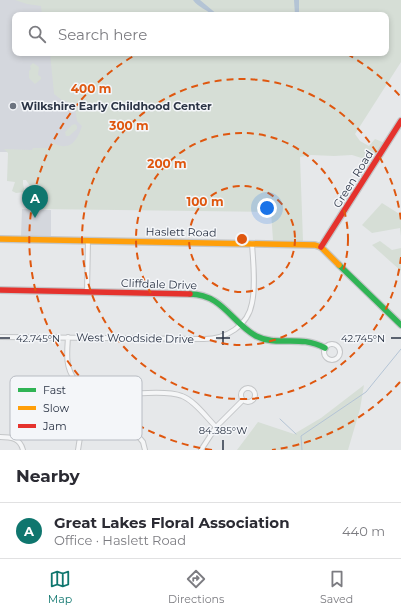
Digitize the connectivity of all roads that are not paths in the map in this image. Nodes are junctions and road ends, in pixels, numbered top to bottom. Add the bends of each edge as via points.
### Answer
1 (401, 121) edge
2 (0, 239) edge
3 (88, 240) junction
4 (252, 243) junction
5 (321, 247) junction
6 (0, 290) edge
7 (87, 292) junction
8 (242, 324) junction
9 (401, 325) edge
10 (0, 337) edge
11 (68, 337) junction
12 (325, 348) dead end
13 (72, 376) edge
14 (142, 394) edge
15 (243, 400) dead end
16 (216, 427) junction
17 (0, 437) edge
18 (10, 438) edge
19 (17, 440) edge
20 (80, 440) edge
21 (141, 440) edge
22 (24, 450) edge
23 (78, 450) edge
24 (145, 450) edge
25 (202, 450) edge

1 - 5 street, Green Road
2 - 3 street, Haslett Road
3 - 4 street, Haslett Road
3 - 7 street
4 - 5 street, Haslett Road via 306,244
4 - 8 street via 253,298 250,311
5 - 9 street
6 - 7 street, Cliffdale Drive
7 - 8 street, Cliffdale Drive via 198,294 214,300
8 - 11 street, West Woodside Drive via 225,336 209,339
8 - 12 street, Cliffdale Drive via 251,332 266,339 307,341
10 - 11 street, West Woodside Drive
11 - 13 street via 67,363
14 - 16 street via 178,395 188,399
15 - 16 street
16 - 25 street
17 - 18 street
19 - 22 street
20 - 23 street
21 - 24 street

